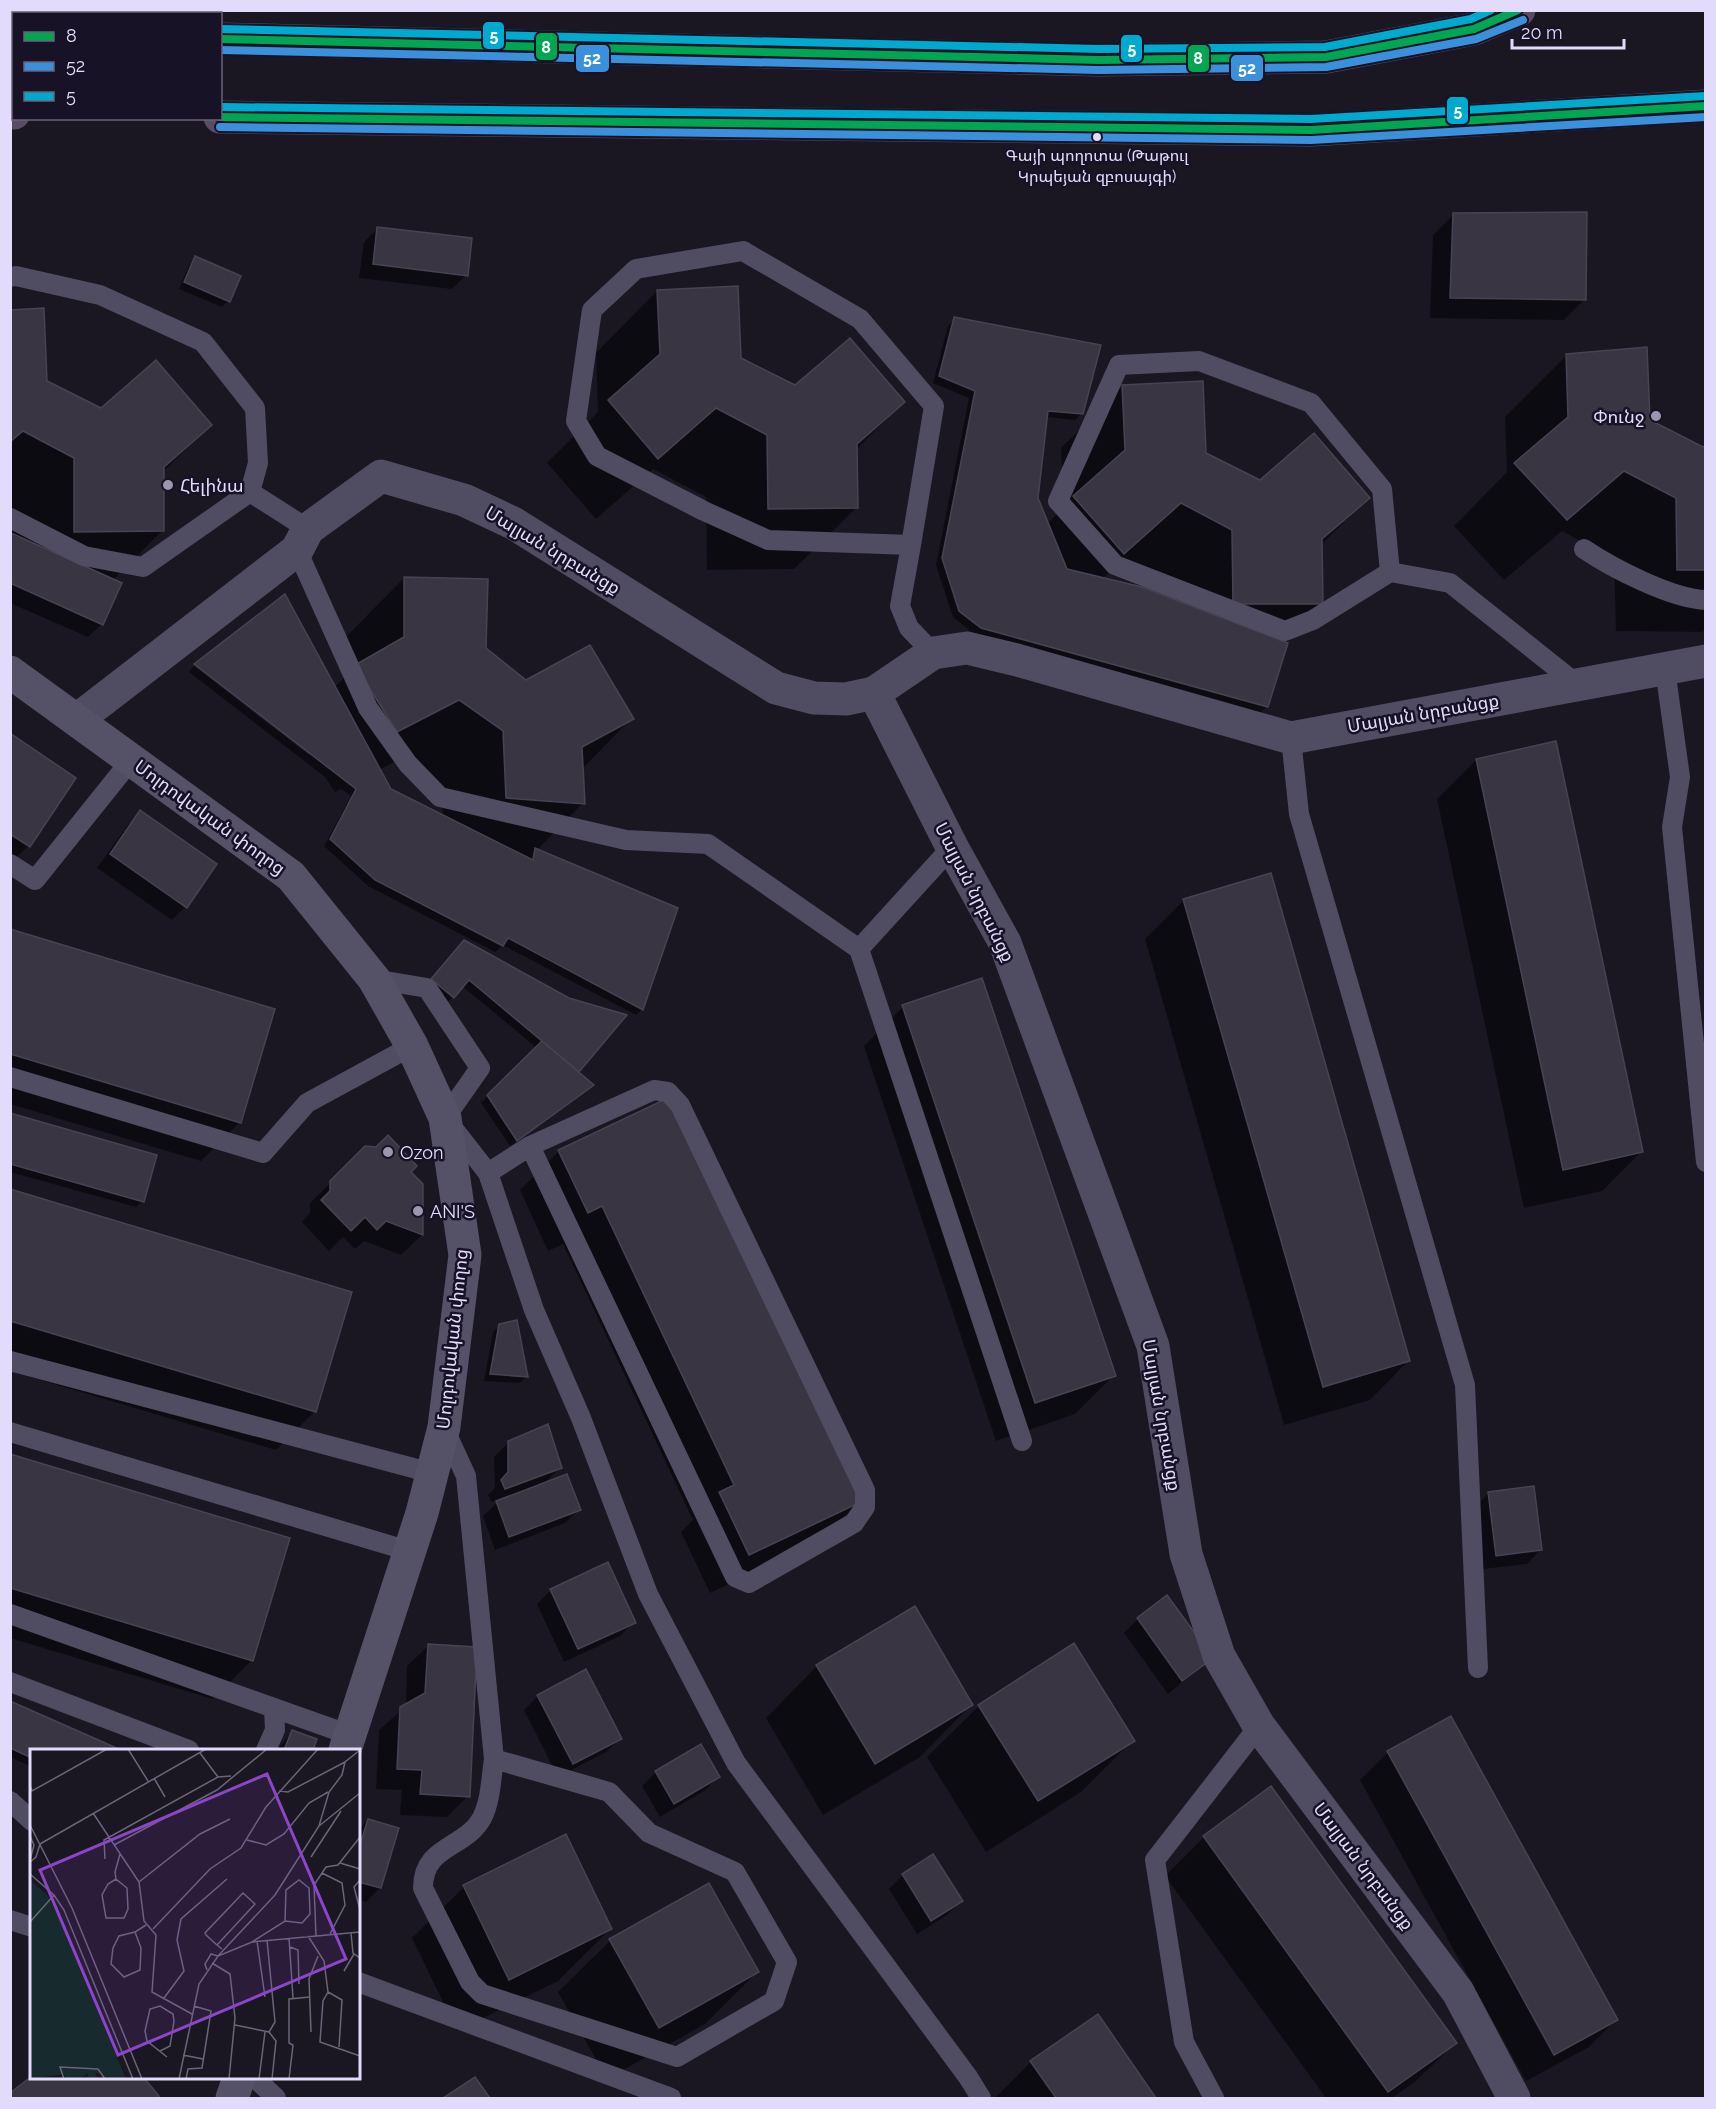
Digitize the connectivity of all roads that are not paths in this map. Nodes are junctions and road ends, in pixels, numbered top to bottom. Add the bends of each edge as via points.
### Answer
1 (1519, 10) edge
2 (1470, 20) edge
3 (222, 39) edge
4 (1706, 106) edge
5 (222, 117) edge
6 (10, 278) edge
7 (250, 492) junction
8 (10, 518) edge
9 (302, 540) junction
10 (911, 545) junction
11 (1584, 549) dead end
12 (1390, 572) junction
13 (1706, 600) edge
14 (933, 653) junction
15 (1706, 661) edge
16 (1665, 669) junction
17 (10, 672) edge
18 (1578, 685) junction
19 (874, 693) junction
20 (78, 719) junction
21 (1291, 738) junction
22 (132, 759) junction
23 (951, 847) junction
24 (10, 864) edge
25 (859, 949) junction
26 (374, 979) junction
27 (412, 1046) junction
28 (10, 1077) edge
29 (445, 1118) junction
30 (530, 1146) junction
31 (1706, 1162) edge
32 (488, 1173) junction
33 (10, 1361) edge
34 (444, 1427) junction
35 (10, 1432) edge
36 (1022, 1441) dead end
37 (432, 1473) junction
38 (409, 1551) junction
39 (10, 1614) edge
40 (1478, 1668) dead end
41 (10, 1682) edge
42 (274, 1708) junction
43 (1259, 1726) junction
44 (347, 1743) edge
45 (186, 1749) edge
46 (266, 1749) edge
47 (494, 1759) junction
48 (10, 1801) edge
49 (30, 1819) edge
50 (10, 1920) edge
51 (30, 1927) edge
52 (360, 1983) edge
53 (239, 2079) edge
54 (256, 2079) edge
55 (232, 2098) edge
56 (276, 2098) edge
57 (671, 2098) edge
58 (981, 2098) edge
59 (1214, 2098) edge
60 (1514, 2098) edge

1 - 2 main road
2 - 3 main road via 1326,57 1099,60
4 - 5 main road via 1311,130
6 - 7 lane via 16,276 100,295 203,342 255,408 258,463
7 - 8 lane via 143,567 84,556
7 - 9 lane
9 - 19 street, Մալյան նրբանցք via 381,476 464,500 513,523 777,688 814,698 846,699
9 - 20 street, Մալյան նրբանցք
9 - 25 lane via 368,708 408,764 440,797 626,840 708,844
10 - 10 lane via 768,540 597,456 576,421 592,309 636,269 743,250 860,319 934,406
10 - 14 lane via 900,606 909,628
11 - 13 lane via 1604,563 1650,583
12 - 12 lane via 1382,489 1311,403 1199,362 1119,365 1058,501 1115,565 1285,631 1313,620
12 - 18 lane via 1450,583
14 - 19 street, Մալյան նրբանցք
14 - 21 street, Մալյան նրբանցք via 967,648
15 - 16 street, Մալյան նրբանցք
16 - 18 street, Մալյան նրբանցք
16 - 31 lane via 1680,777 1672,827
17 - 20 street, Մոլդովական փողոց
18 - 21 street, Մալյան նրբանցք
19 - 23 street, Մալյան նրբանցք
20 - 22 street, Մոլդովական փողոց
21 - 40 lane via 1299,814 1465,1384
22 - 24 lane via 35,880
22 - 26 street, Մոլդովական փողոց via 291,876
23 - 25 lane
23 - 43 street, Մալյան նրբանցք via 1005,943 1153,1346 1186,1554 1219,1656
25 - 36 lane
26 - 27 street, Մոլդովական փողոց
26 - 29 lane via 427,988 480,1068
27 - 28 lane via 307,1103 263,1153
27 - 29 street, Մոլդովական փողոց
29 - 32 lane
29 - 34 street, Մոլդովական փողոց via 465,1255
30 - 30 lane via 735,1577 749,1583 854,1523 865,1507 865,1490 680,1105 668,1092 654,1090
30 - 32 lane
32 - 58 lane via 534,1310 581,1419 648,1594 736,1762
33 - 37 lane
34 - 37 street, Մոլդովական փողոց
34 - 47 lane via 466,1476
35 - 38 lane
37 - 38 street, Մոլդովական փողոց
38 - 44 street, Մոլդովական փողոց
39 - 42 lane
41 - 45 lane
42 - 44 lane
42 - 46 lane via 275,1730
43 - 59 lane via 1155,1860 1184,2042
43 - 60 street, Մալյան նրբանցք via 1458,1992
47 - 47 lane via 488,1802 481,1820 431,1860 423,1872 423,1888 470,1982 482,1994 677,2057 774,2001 787,1962 735,1872 650,1833 609,1792
48 - 49 lane
50 - 51 lane
52 - 57 lane
53 - 55 street
54 - 56 lane

